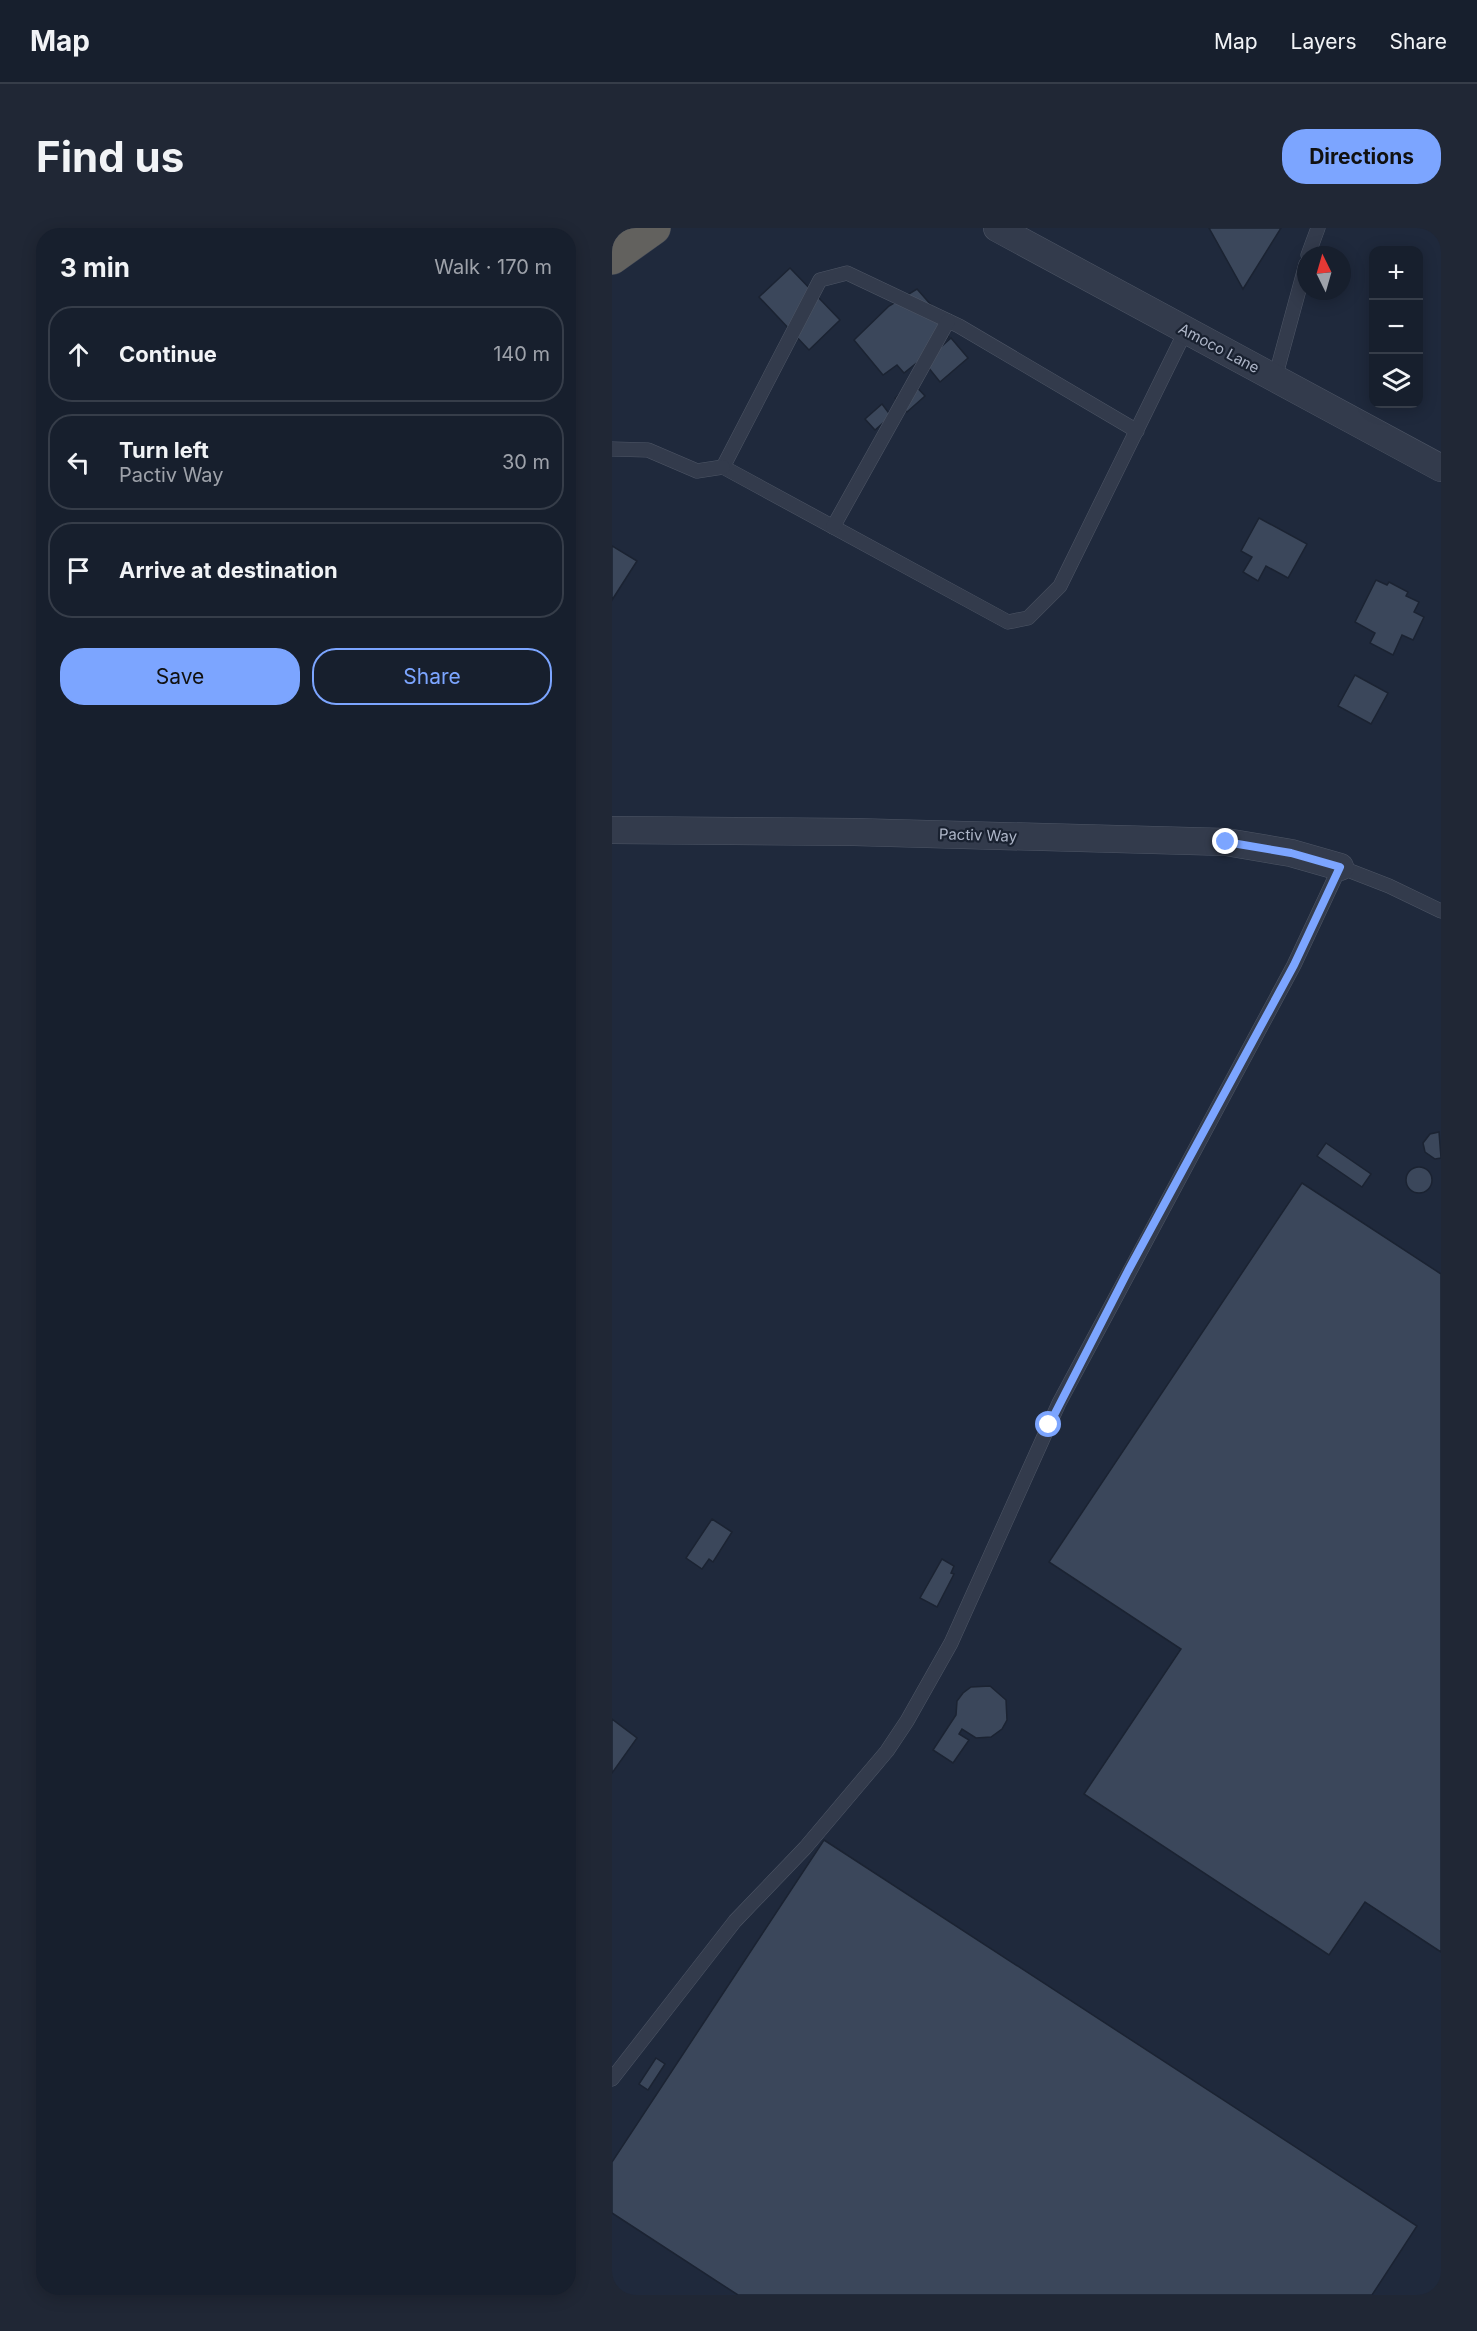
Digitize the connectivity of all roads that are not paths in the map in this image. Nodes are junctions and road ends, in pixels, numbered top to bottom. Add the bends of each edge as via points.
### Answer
1 (654, 228) edge
2 (997, 228) edge
3 (1318, 228) edge
4 (1311, 246) edge
5 (612, 258) edge
6 (1297, 297) edge
7 (948, 321) junction
8 (1186, 330) junction
9 (1275, 378) junction
10 (1137, 431) junction
11 (612, 449) edge
12 (723, 467) junction
13 (1441, 468) edge
14 (833, 527) junction
15 (612, 830) edge
16 (1340, 867) junction
17 (1441, 911) edge
18 (612, 2079) edge

1 - 5 highway
2 - 8 street, Amoco Lane
3 - 4 lane
6 - 9 lane
7 - 10 lane
7 - 12 lane via 847,273 820,280
7 - 14 lane
8 - 9 street, Amoco Lane
8 - 10 lane
9 - 13 street, Amoco Lane
10 - 14 lane via 1060,586 1028,618 1008,622
11 - 12 lane via 648,450 697,471
12 - 14 lane
15 - 16 street, Pactiv Way via 1226,842 1291,853
16 - 17 lane
16 - 18 lane via 1294,965 1059,1403 951,1643 907,1721 888,1750 805,1848 735,1922

